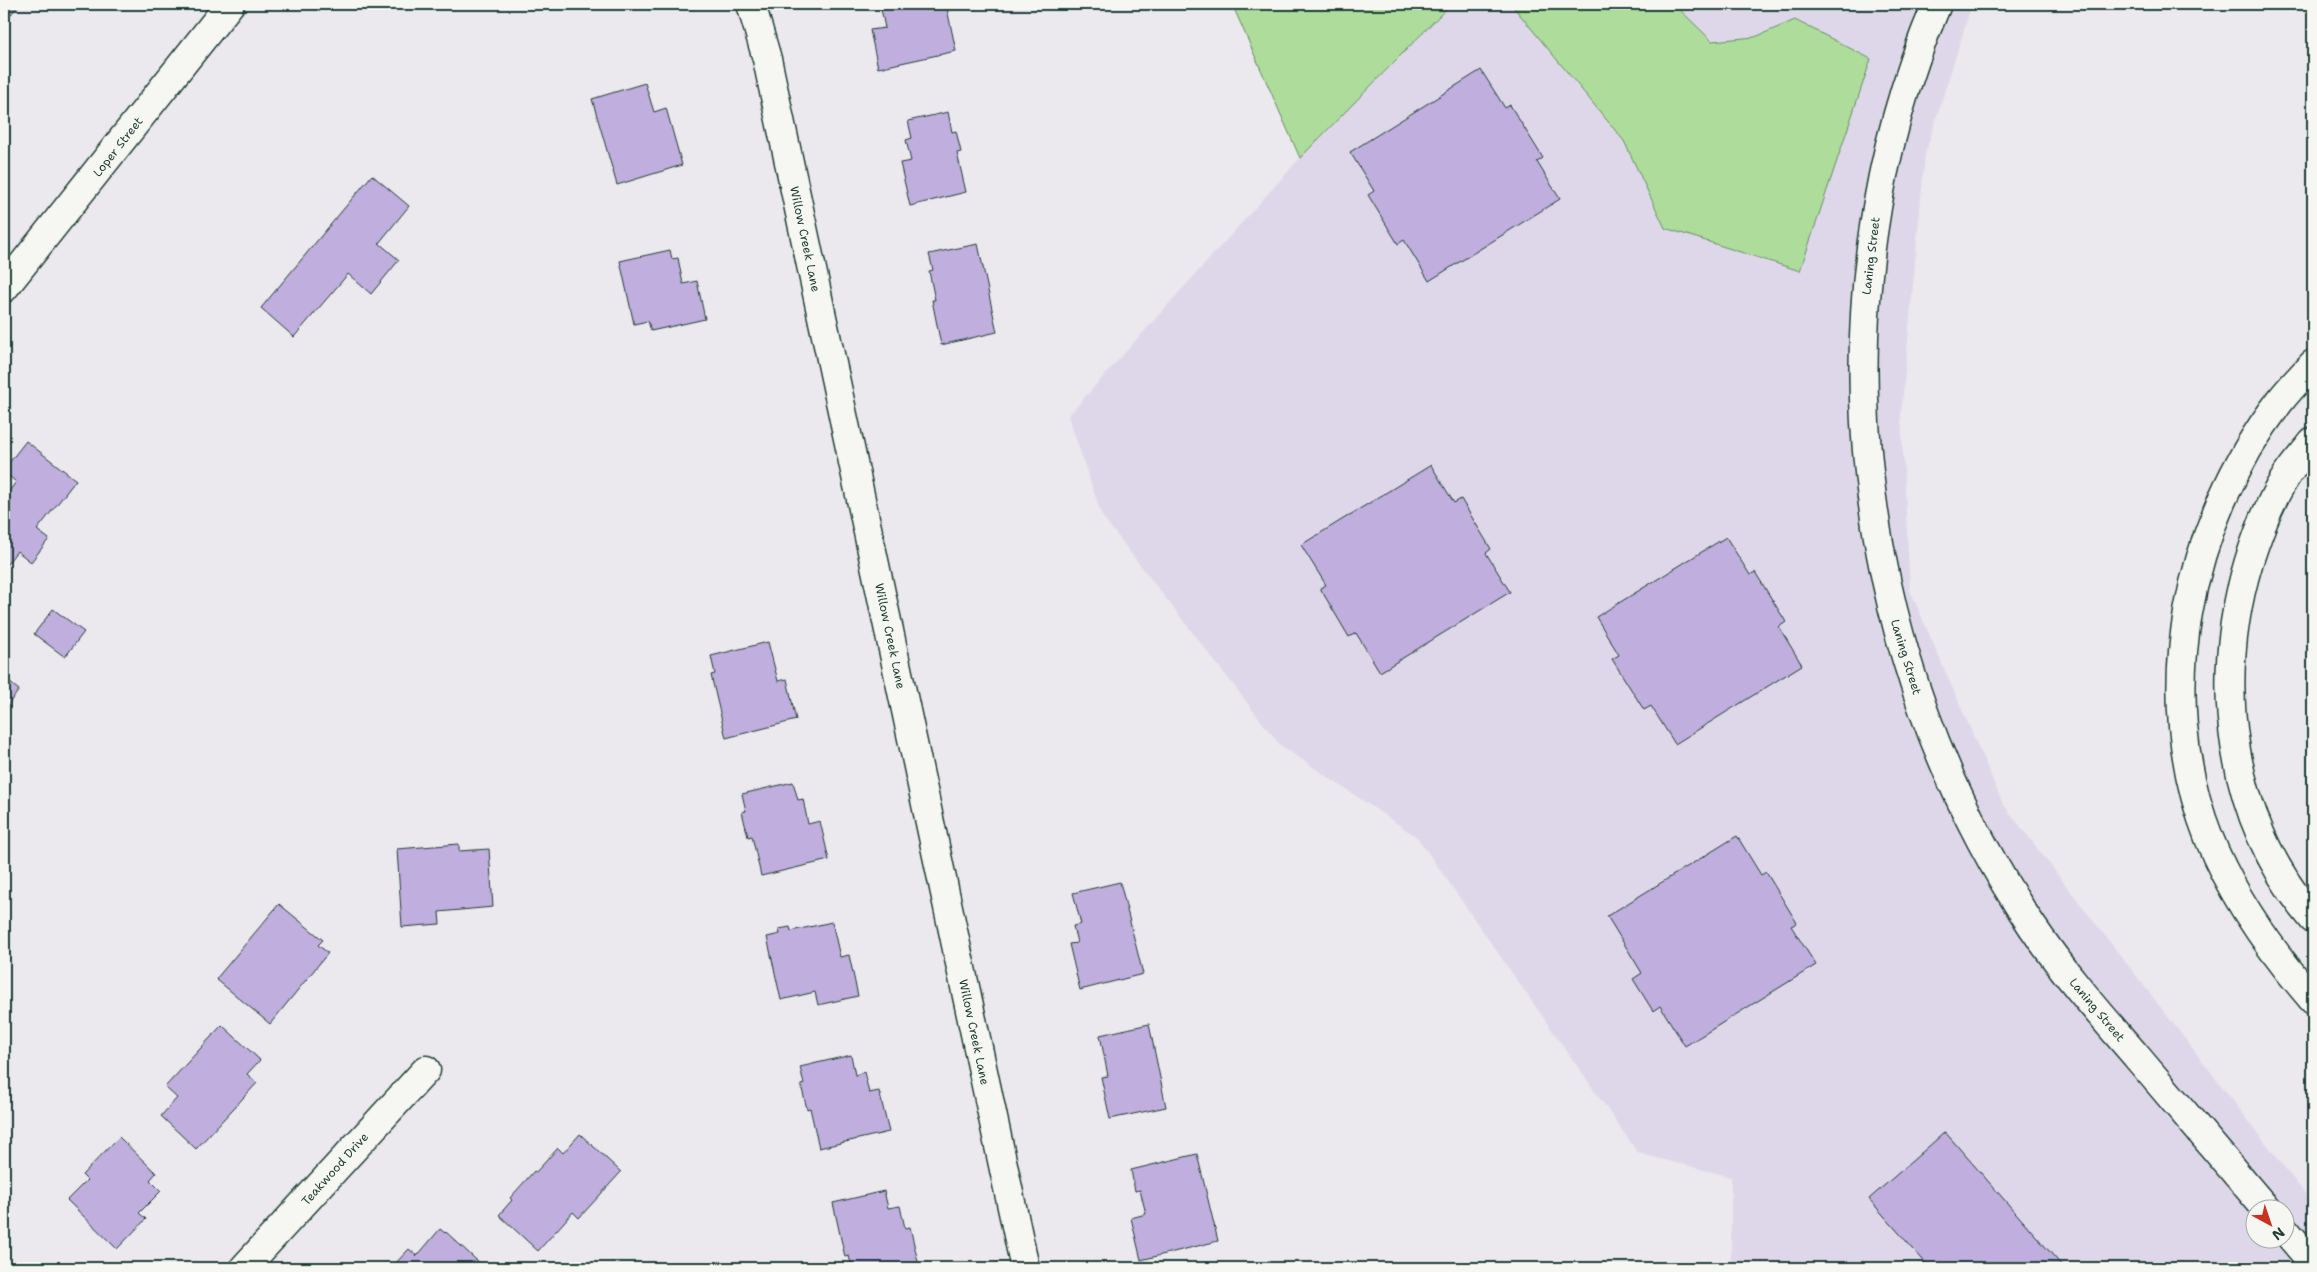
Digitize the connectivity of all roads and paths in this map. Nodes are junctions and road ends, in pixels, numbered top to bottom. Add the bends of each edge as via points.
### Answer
1 (230, 4) edge
2 (751, 4) edge
3 (1937, 4) edge
4 (4, 288) edge
5 (2313, 364) edge
6 (2313, 442) edge
7 (2313, 919) edge
8 (2313, 1000) edge
9 (426, 1070) dead end
10 (2258, 1200) edge
11 (2294, 1241) edge
12 (2313, 1263) edge
13 (244, 1268) edge
14 (1025, 1268) edge

1 - 4 main road, Loper Street
2 - 14 main road, Willow Creek Lane via 767,59
3 - 10 main road, Laning Street via 1898,116 1876,207 1866,292 1864,370 1868,456 1877,539 1894,617 1918,696 1949,775 1986,850 2028,921 2080,990
5 - 8 main road via 2280,400 2245,455 2215,515 2194,581 2182,650 2181,719 2190,777 2209,838 2265,939
6 - 7 main road via 2285,478 2258,532 2240,592 2231,655 2230,716 2238,766 2255,820 2277,865
9 - 13 main road, Teakwood Drive
11 - 12 main road

